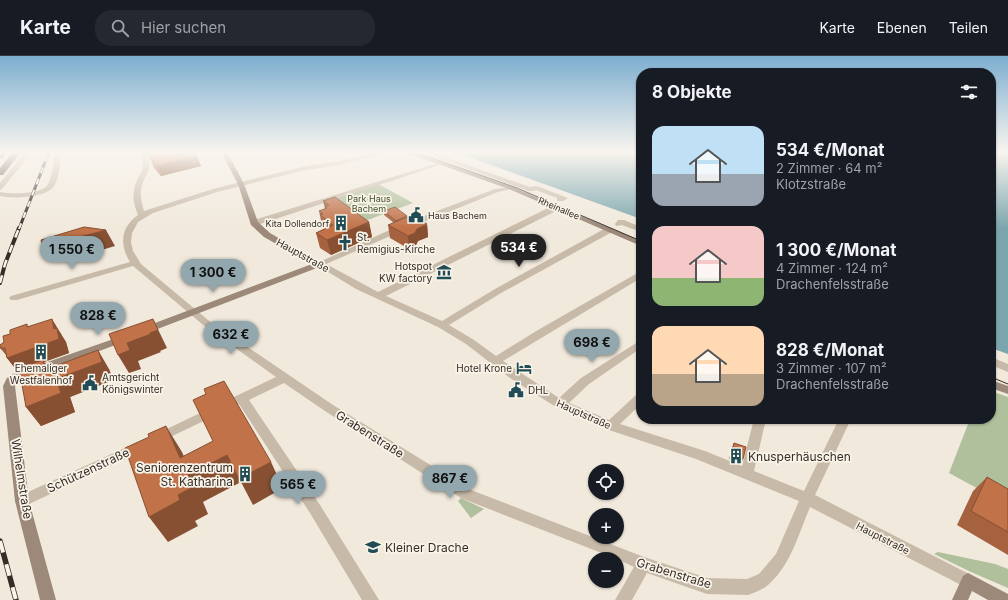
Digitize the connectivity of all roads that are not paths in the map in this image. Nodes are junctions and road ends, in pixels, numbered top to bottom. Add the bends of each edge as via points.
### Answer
1 (9, 177) edge
2 (53, 177) edge
3 (143, 177) edge
4 (237, 177) edge
5 (268, 177) edge
6 (399, 177) edge
7 (484, 177) edge
8 (492, 177) edge
9 (241, 184) junction
10 (513, 186) junction
11 (0, 188) edge
12 (0, 194) edge
13 (559, 203) junction
14 (142, 216) junction
15 (621, 223) dead end
16 (254, 224) junction
17 (636, 228) edge
18 (608, 230) junction
19 (636, 242) edge
20 (136, 264) junction
21 (319, 264) junction
22 (636, 277) edge
23 (378, 296) junction
24 (14, 298) dead end
25 (195, 312) junction
26 (442, 326) junction
27 (636, 346) edge
28 (496, 361) junction
29 (284, 378) junction
30 (996, 386) edge
31 (1008, 390) edge
32 (242, 399) junction
33 (636, 401) edge
34 (560, 404) junction
35 (759, 424) edge
36 (843, 424) edge
37 (612, 426) junction
38 (747, 474) junction
39 (807, 498) junction
40 (22, 501) junction
41 (644, 564) junction
42 (968, 581) junction
43 (48, 600) edge
44 (370, 600) edge
45 (623, 600) edge
46 (960, 600) edge
47 (1004, 600) edge

1 - 11 street
2 - 12 street via 50,187 44,190 21,195
3 - 14 street via 137,197
4 - 9 street
5 - 9 street, Grabenstraße
6 - 16 street
7 - 10 street, Rheinallee
8 - 10 street, Rheinallee
9 - 14 street, Grabenstraße via 153,210
9 - 16 street
10 - 13 street, Rheinallee
10 - 13 street via 531,189 535,187 564,198
10 - 21 street via 408,225
13 - 18 street, Rheinallee
13 - 23 street
14 - 20 street, Grabenstraße via 129,229 126,239
15 - 17 street
16 - 21 street, Hauptstraße via 267,235
18 - 19 street, Rheinallee
18 - 26 street via 498,291
20 - 24 street
20 - 25 street, Grabenstraße
21 - 23 street, Hauptstraße
21 - 25 street
22 - 28 street
23 - 26 street, Hauptstraße
25 - 29 street, Grabenstraße via 205,322
25 - 40 street, Wilhelmstraße via 11,381 9,386
26 - 28 street, Hauptstraße
27 - 34 street via 585,381
28 - 34 street, Hauptstraße
29 - 32 street, Schützenstraße
29 - 41 street, Grabenstraße via 466,494
30 - 31 street
32 - 40 street, Schützenstraße
32 - 44 street via 312,503
33 - 37 street
34 - 37 street, Hauptstraße
35 - 38 street
36 - 39 street, Grabenstraße
37 - 38 street, Hauptstraße
38 - 39 street, Hauptstraße
39 - 41 street, Grabenstraße via 782,559 764,579 748,587 707,586
39 - 42 street, Hauptstraße
40 - 43 street, Wilhelmstraße
41 - 45 street
42 - 46 street
42 - 47 street, Hauptstraße

